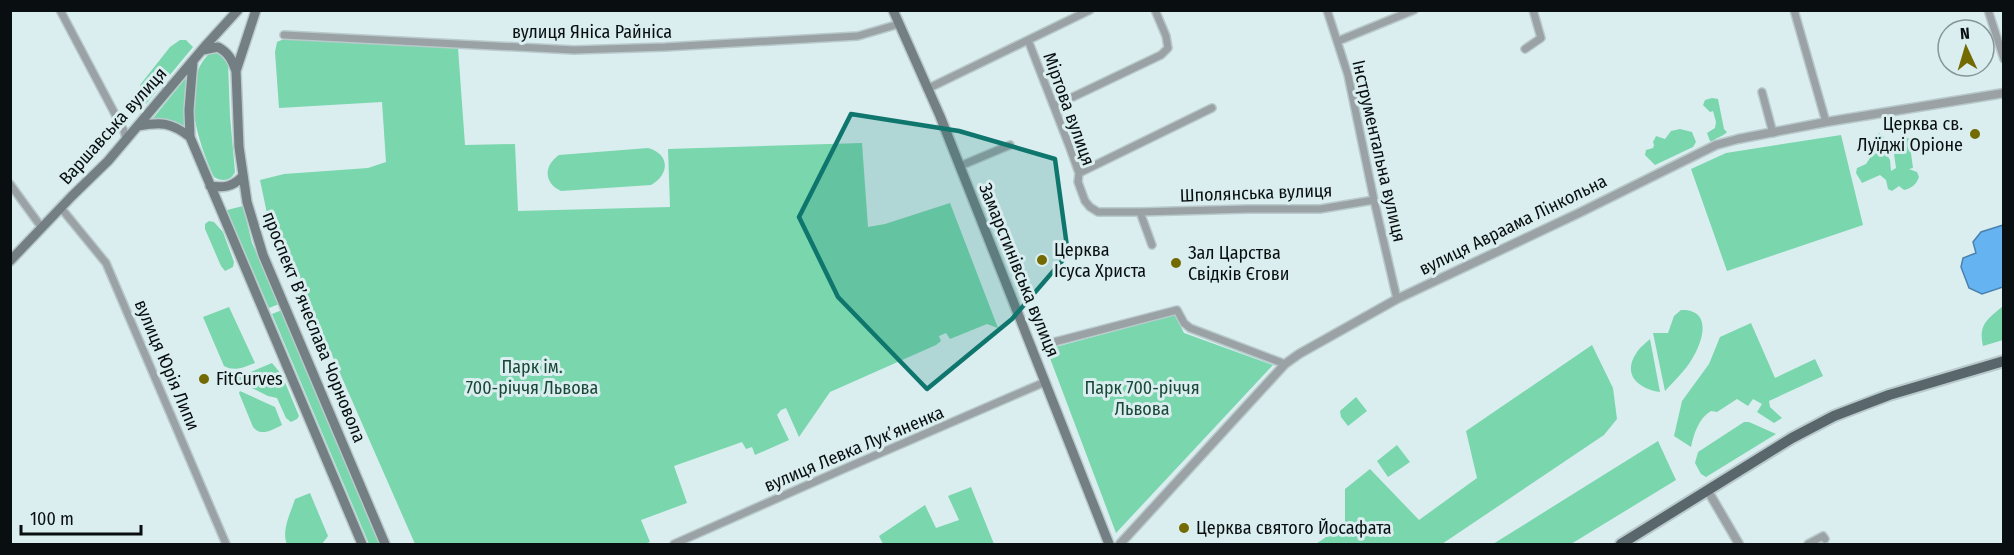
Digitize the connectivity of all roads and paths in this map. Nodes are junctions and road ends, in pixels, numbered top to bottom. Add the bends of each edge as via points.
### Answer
1 (60, 10) edge
2 (238, 10) edge
3 (256, 10) edge
4 (893, 10) edge
5 (1090, 10) edge
6 (1155, 10) edge
7 (1328, 10) edge
8 (1414, 10) edge
9 (1533, 10) edge
10 (1794, 10) edge
11 (1988, 10) edge
12 (899, 24) junction
13 (284, 35) dead end
14 (1028, 40) junction
15 (1338, 41) junction
16 (1525, 49) dead end
17 (203, 50) junction
18 (2004, 59) edge
19 (193, 61) junction
20 (236, 71) junction
21 (927, 89) junction
22 (1762, 92) dead end
23 (2004, 93) edge
24 (1054, 106) junction
25 (1212, 108) dead end
26 (1826, 122) junction
27 (138, 126) junction
28 (1773, 133) junction
29 (190, 136) junction
30 (126, 139) junction
31 (1010, 145) dead end
32 (960, 166) junction
33 (1079, 173) junction
34 (242, 177) junction
35 (10, 184) edge
36 (210, 186) junction
37 (1374, 200) junction
38 (61, 208) junction
39 (1140, 212) junction
40 (42, 228) junction
41 (1152, 245) dead end
42 (10, 261) edge
43 (1397, 299) junction
44 (1054, 342) dead end
45 (2004, 361) edge
46 (1285, 364) junction
47 (1045, 382) junction
48 (1708, 491) junction
49 (1825, 539) dead end
50 (226, 544) edge
51 (362, 544) edge
52 (385, 544) edge
53 (674, 544) edge
54 (1109, 544) edge
55 (1120, 544) edge
56 (1621, 544) edge
57 (1740, 544) edge
58 (1808, 544) edge

1 - 30 street
2 - 17 main road, Варшавська вулиця
3 - 20 main road, проспект Вʼячеслава Чорновола
4 - 12 main road, Замарстинівська вулиця
5 - 14 street
6 - 24 street via 1168,48 1161,55
7 - 15 street, Інструментальна вулиця
8 - 15 street
9 - 16 street via 1541,38
10 - 26 street
11 - 18 street
12 - 13 street, вулиця Яніса Райніса via 858,36 574,50
12 - 21 main road, Замарстинівська вулиця
14 - 21 street
14 - 24 street, Міртова вулиця
15 - 37 street, Інструментальна вулиця
17 - 19 main road, Варшавська вулиця
17 - 20 main road via 218,47 225,51
19 - 27 main road, Варшавська вулиця
19 - 29 main road
20 - 34 main road, проспект Вʼячеслава Чорновола
21 - 32 main road, Замарстинівська вулиця
22 - 28 street
23 - 26 street, вулиця Авраама Лінкольна
24 - 33 street, Міртова вулиця
25 - 33 street
26 - 28 street, вулиця Авраама Лінкольна
27 - 29 main road via 166,124
27 - 30 main road, Варшавська вулиця
28 - 43 street, вулиця Авраама Лінкольна via 1716,146
29 - 36 main road
30 - 38 main road, Варшавська вулиця
31 - 32 street
32 - 47 main road, Замарстинівська вулиця
33 - 39 street, Міртова вулиця via 1082,196 1090,207 1098,212
34 - 36 main road via 229,186
34 - 52 main road, проспект Вʼячеслава Чорновола via 263,255
35 - 40 street
36 - 51 main road
37 - 39 street, Шполянська вулиця via 1320,209
37 - 43 street, Інструментальна вулиця
38 - 40 main road, Варшавська вулиця
38 - 50 street, вулиця Юрія Липи via 106,262
39 - 41 street
40 - 42 main road, Варшавська вулиця
43 - 46 street, вулиця Авраама Лінкольна
44 - 46 street via 1177,310 1190,328
45 - 48 main road via 1889,395 1834,416
46 - 55 street, вулиця Авраама Лінкольна
47 - 53 street, вулиця Левка Лукʼяненка
47 - 54 main road, Замарстинівська вулиця
48 - 56 main road
48 - 57 street
49 - 58 street via 1823,536

